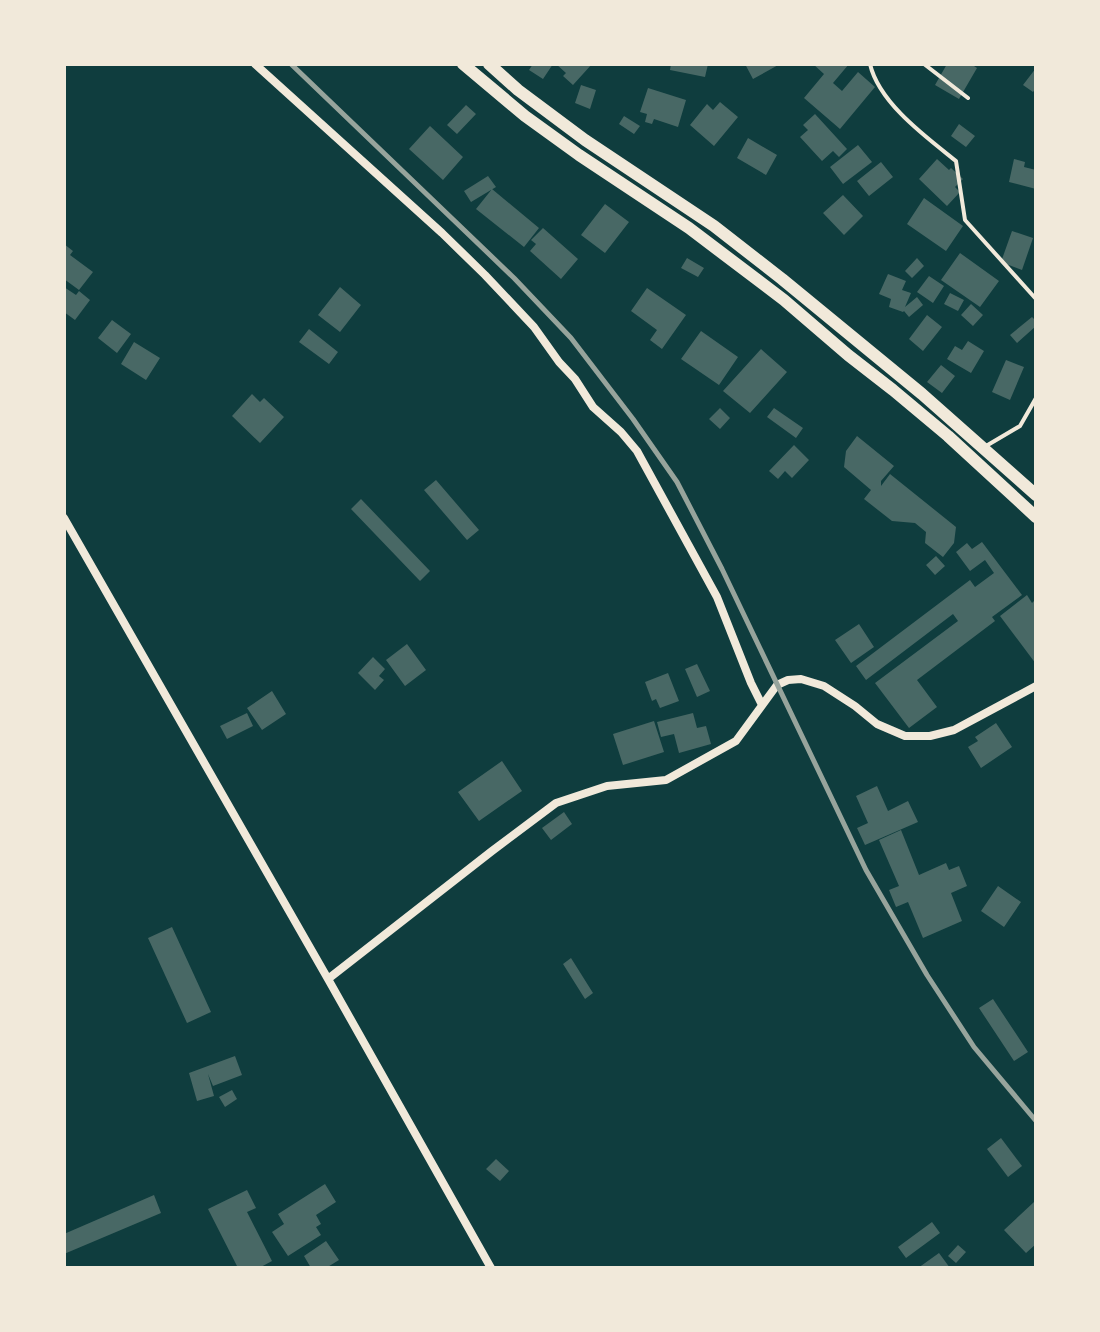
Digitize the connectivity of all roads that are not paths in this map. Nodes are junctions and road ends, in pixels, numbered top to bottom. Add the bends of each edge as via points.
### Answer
1 (255, 64) edge
2 (463, 64) edge
3 (489, 64) edge
4 (870, 64) edge
5 (924, 64) edge
6 (968, 98) dead end
7 (1036, 299) edge
8 (1036, 398) edge
9 (984, 447) junction
10 (1036, 495) edge
11 (1036, 517) edge
12 (64, 518) edge
13 (1036, 686) edge
14 (762, 705) junction
15 (328, 979) junction
16 (491, 1268) edge

1 - 14 street via 485,275 534,327 593,407 637,451 717,597
2 - 11 main road via 550,135 689,228 784,300
3 - 9 main road via 585,140 771,270
4 - 7 lane via 887,99 956,161 965,220
5 - 6 lane
8 - 9 lane via 1020,426
9 - 10 main road
12 - 15 street
13 - 14 street via 954,730 930,736 905,736 877,724 824,686 801,679 777,685
14 - 15 street via 736,741 666,780 607,786 556,803
15 - 16 street

